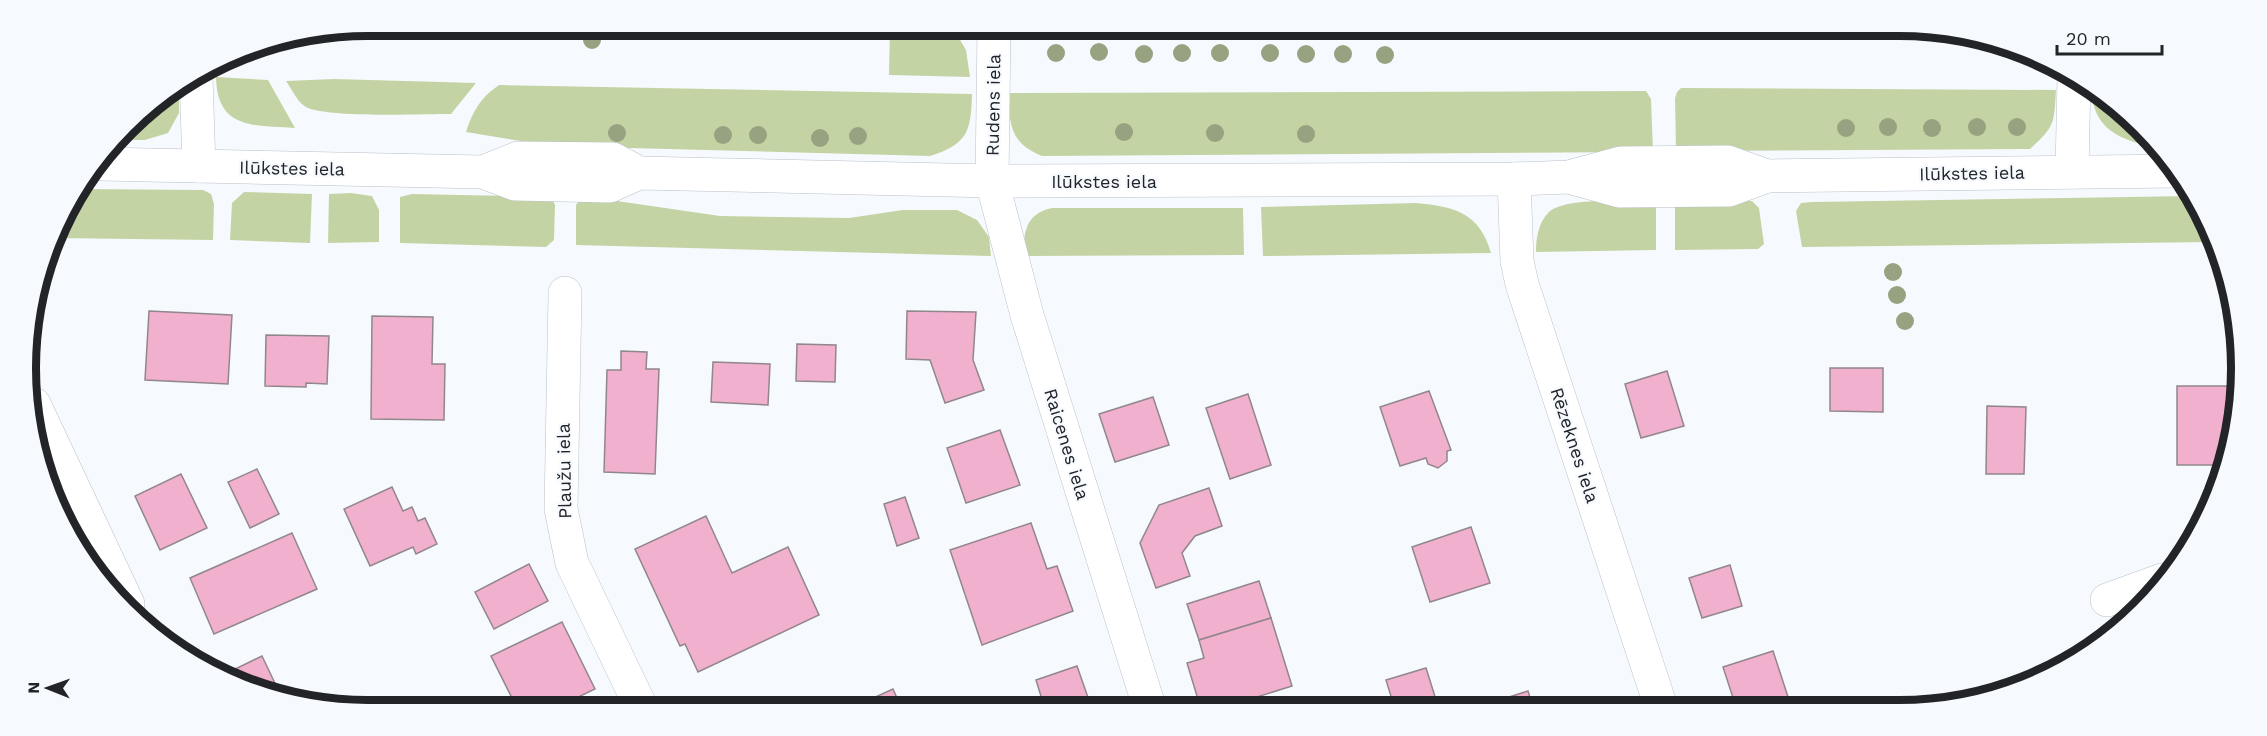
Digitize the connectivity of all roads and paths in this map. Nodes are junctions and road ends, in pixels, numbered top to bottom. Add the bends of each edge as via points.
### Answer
1 (994, 36) edge
2 (196, 84) edge
3 (2074, 86) edge
4 (106, 164) edge
5 (199, 166) junction
6 (2166, 171) edge
7 (2072, 172) junction
8 (1514, 179) junction
9 (992, 182) junction
10 (565, 294) dead end
11 (40, 416) edge
12 (2151, 584) edge
13 (124, 593) edge
14 (2107, 600) dead end
15 (638, 700) edge
16 (1147, 700) edge
17 (1659, 700) edge

1 - 9 street, Rudens iela
2 - 5 street
3 - 7 street
4 - 5 street, Ilūkstes iela
5 - 9 street, Ilūkstes iela via 483,172 518,159 613,159 639,173
6 - 7 street, Ilūkstes iela
7 - 8 street, Ilūkstes iela via 1767,176 1729,190 1620,191 1569,177
8 - 9 street, Ilūkstes iela
8 - 17 street, Rēzeknes iela via 1517,261 1522,284
9 - 16 street, Raicenes iela via 1027,315
10 - 15 street, Plaužu iela via 561,509 572,563
11 - 13 street
12 - 14 street

